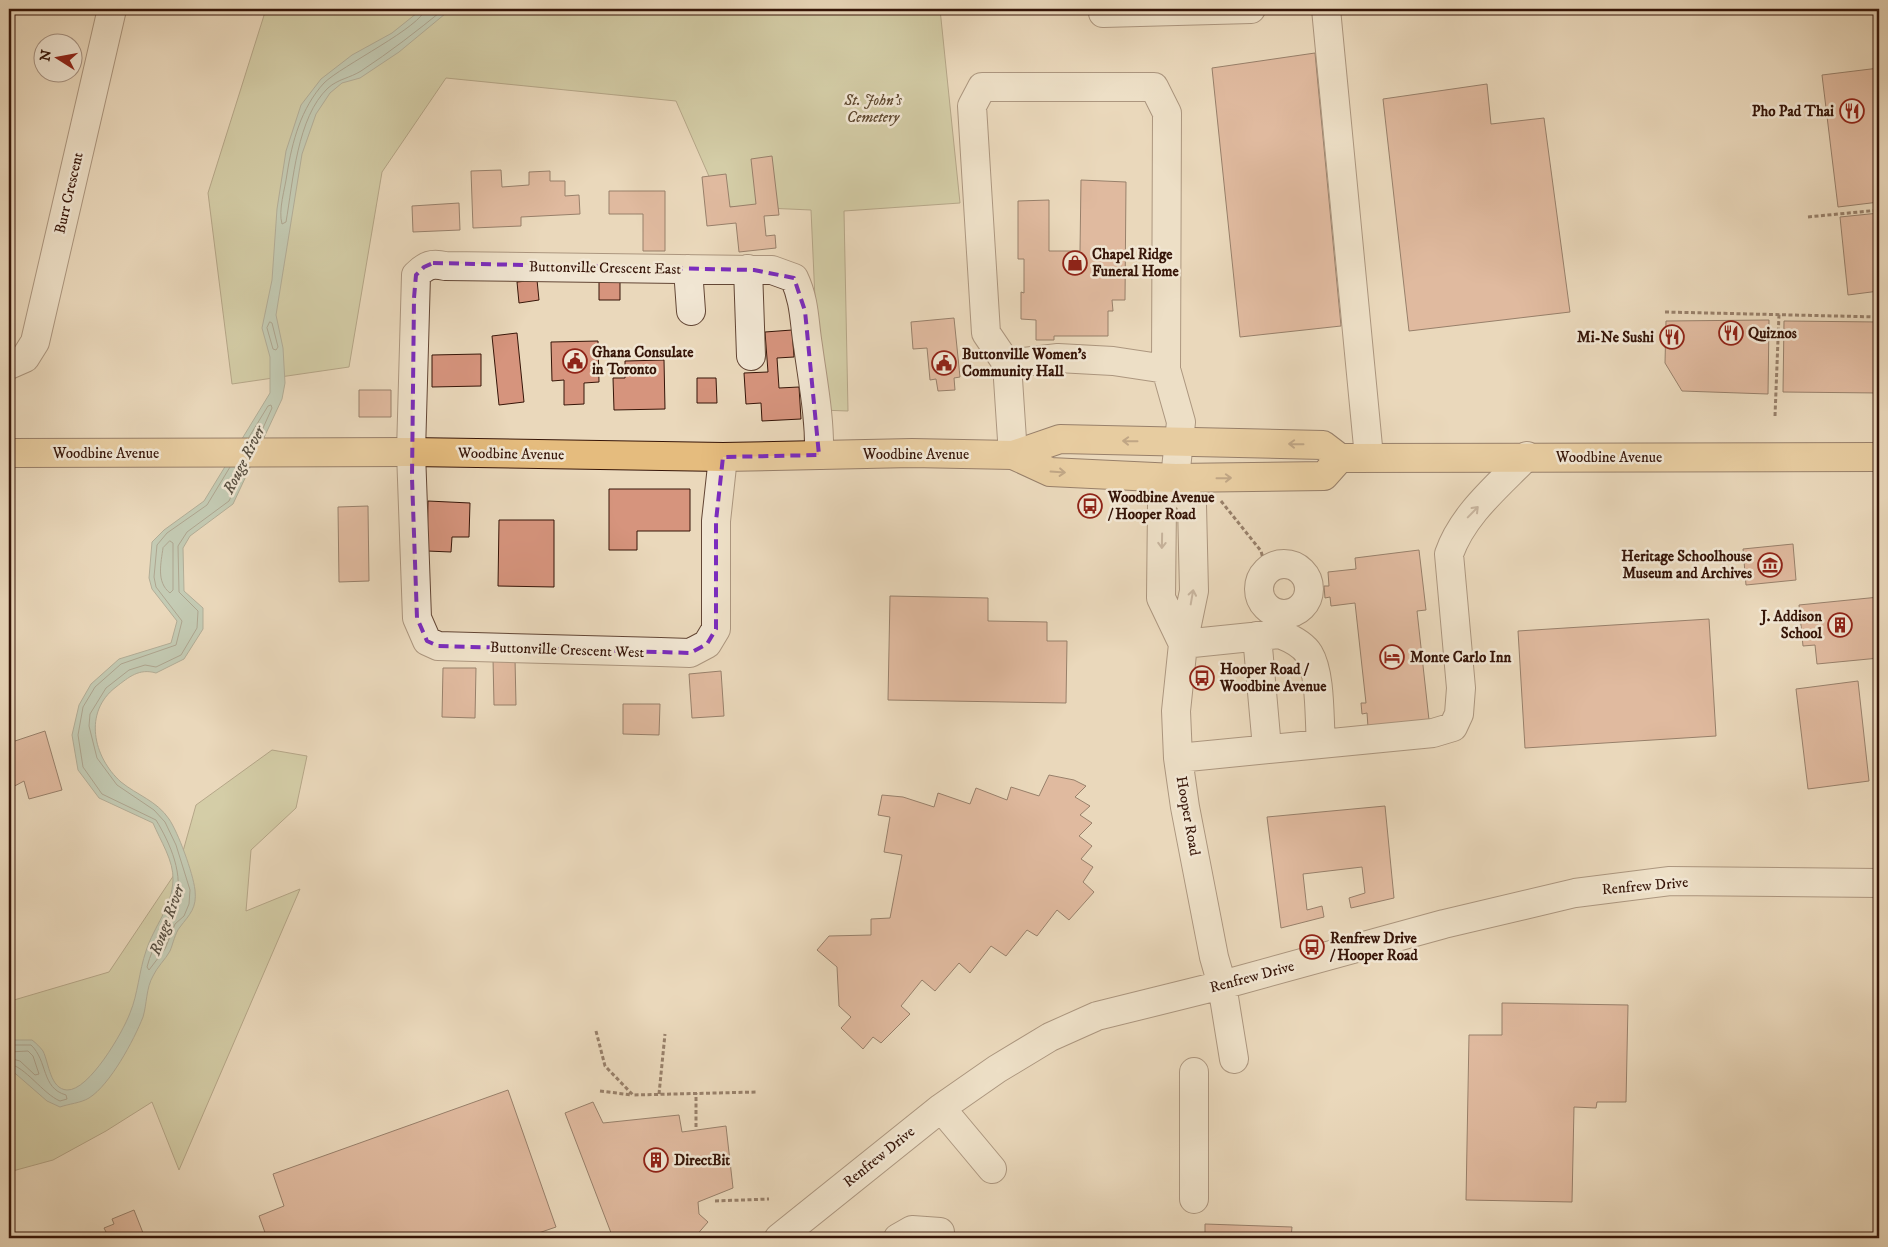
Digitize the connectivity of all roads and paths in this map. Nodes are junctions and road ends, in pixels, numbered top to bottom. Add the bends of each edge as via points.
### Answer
1 (112, 9) edge
2 (1251, 9) edge
3 (1326, 9) edge
4 (1104, 13) dead end
5 (1879, 210) edge
6 (1808, 217) dead end
7 (688, 269) junction
8 (748, 270) junction
9 (690, 311) dead end
10 (1665, 312) dead end
11 (1779, 314) junction
12 (1879, 318) edge
13 (751, 356) dead end
14 (1007, 364) junction
15 (9, 365) edge
16 (1166, 369) junction
17 (1776, 416) dead end
18 (1179, 442) junction
19 (411, 452) junction
20 (9, 453) edge
21 (820, 455) junction
22 (1013, 456) junction
23 (1527, 456) junction
24 (723, 457) junction
25 (1369, 457) junction
26 (1340, 458) junction
27 (1879, 458) edge
28 (1175, 478) junction
29 (1221, 500) dead end
30 (1266, 570) junction
31 (1267, 628) junction
32 (1183, 644) junction
33 (1321, 743) junction
34 (1267, 748) junction
35 (1178, 758) junction
36 (1879, 883) edge
37 (1222, 985) junction
38 (596, 1032) dead end
39 (665, 1034) dead end
40 (1234, 1059) dead end
41 (1194, 1072) dead end
42 (600, 1091) dead end
43 (758, 1092) dead end
44 (659, 1094) junction
45 (696, 1094) junction
46 (633, 1095) junction
47 (941, 1108) junction
48 (696, 1127) dead end
49 (992, 1168) dead end
50 (769, 1199) dead end
51 (1194, 1199) dead end
52 (715, 1201) dead end
53 (779, 1238) edge
54 (898, 1238) edge
55 (940, 1238) edge

1 - 15 street, Burr Crescent via 35,342 25,358
2 - 4 street
3 - 25 street
5 - 6 path
7 - 8 street, Buttonville Crescent East
7 - 9 street
7 - 19 street, Buttonville Crescent East via 445,266 434,263 424,267 416,274 414,298
8 - 13 street
8 - 21 street, Buttonville Crescent East via 784,273 794,278 800,291 820,425
10 - 11 path
11 - 12 path
11 - 17 path
14 - 16 street via 1058,358 1113,360
14 - 16 street via 986,333 972,106 982,87 1154,87 1168,113
14 - 22 street
16 - 18 street via 1181,422
18 -> 22 main road, Woodbine Avenue via 1060,439
26 -> 18 main road, Woodbine Avenue via 1324,445
18 - 28 street
19 - 20 main road, Woodbine Avenue
19 - 24 main road, Woodbine Avenue
19 - 24 street, Buttonville Crescent West via 417,618 427,641 438,646 690,653 707,644 716,628 716,521
21 - 22 main road, Woodbine Avenue
21 - 24 main road, Woodbine Avenue
22 -> 28 main road, Woodbine Avenue via 1050,472
23 - 25 main road, Woodbine Avenue
23 - 27 main road, Woodbine Avenue
33 -> 23 street via 1433,733 1453,727 1459,714 1461,688 1449,554 1455,536 1467,519
25 - 26 main road, Woodbine Avenue
28 -> 26 main road, Woodbine Avenue via 1324,476
28 - 32 street via 1162,505 1161,598
29 - 30 path via 1260,551
30 - 31 street via 1261,577 1259,593
30 - 31 street via 1280,564 1296,566 1309,587 1308,596 1298,610
31 - 32 street
31 - 33 street via 1294,640 1308,654 1315,672
31 - 34 street
32 - 35 street, Hooper Road via 1176,711
33 - 34 street
34 - 35 street
35 - 37 street, Hooper Road via 1190,835
36 - 37 street, Renfrew Drive via 1670,880 1575,893 1444,924
37 - 40 street, Hooper Road
37 - 47 street, Renfrew Drive via 1097,1016 1050,1037 996,1069
38 - 46 path via 605,1066
39 - 44 path
41 - 51 street
42 - 46 path
43 - 45 path
44 - 45 path
44 - 46 path
45 - 48 path
47 - 49 street
47 - 53 street, Renfrew Drive
50 - 52 path
54 - 55 street via 912,1230 940,1232

